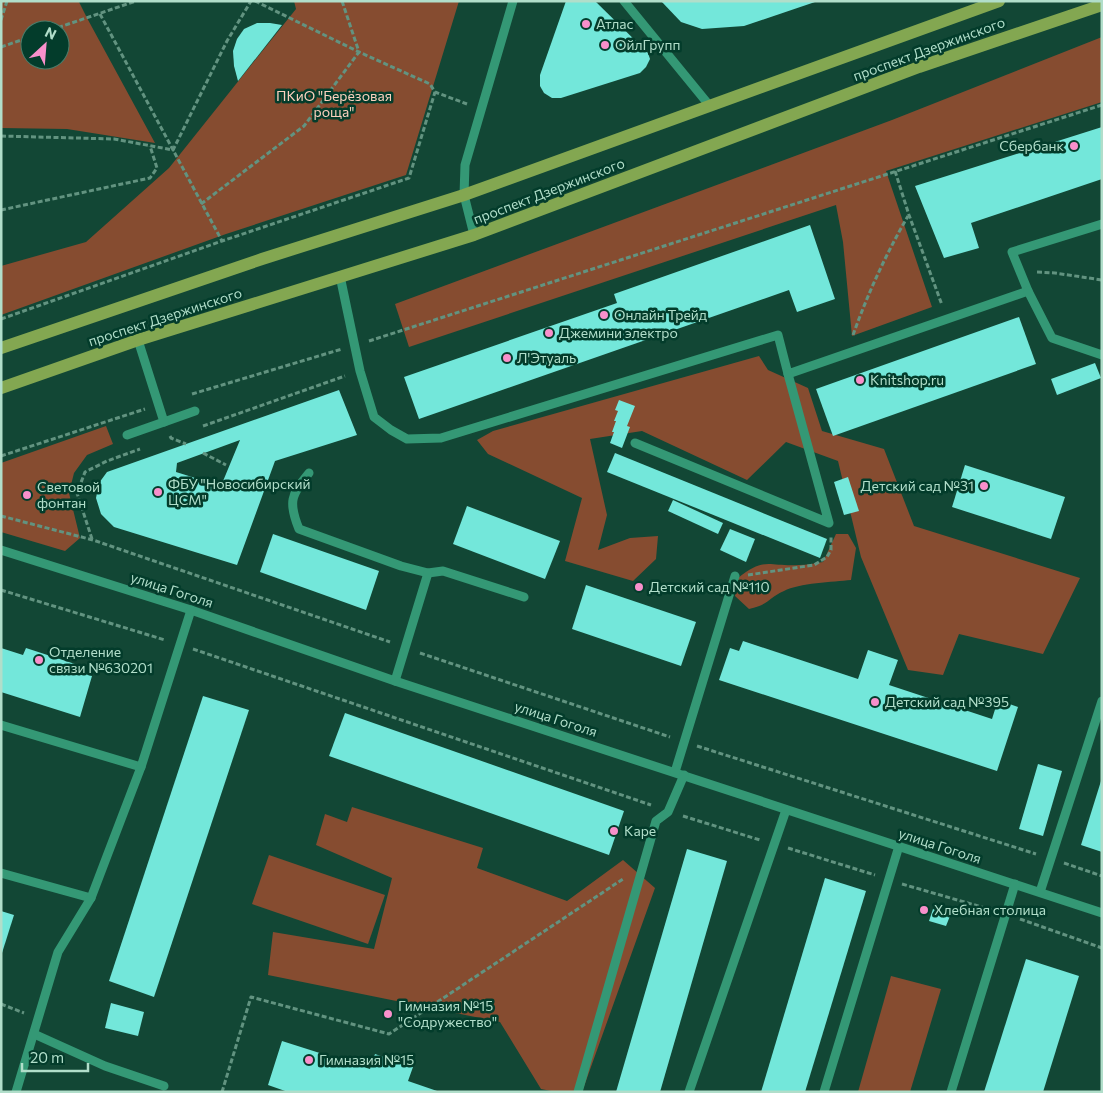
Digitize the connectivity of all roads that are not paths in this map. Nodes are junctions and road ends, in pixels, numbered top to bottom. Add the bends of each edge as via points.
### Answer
1 (513, 1) edge
2 (624, 1) edge
3 (999, 1) edge
4 (1102, 5) edge
5 (710, 105) junction
6 (464, 195) junction
7 (1102, 224) edge
8 (474, 235) junction
9 (340, 276) junction
10 (1028, 291) junction
11 (138, 340) junction
12 (1, 348) edge
13 (1102, 355) edge
14 (788, 374) junction
15 (1, 388) edge
16 (195, 411) dead end
17 (164, 422) junction
18 (127, 435) dead end
19 (635, 443) dead end
20 (309, 474) dead end
21 (1, 550) edge
22 (428, 573) junction
23 (735, 576) road end
24 (524, 597) dead end
25 (191, 610) junction
26 (395, 681) junction
27 (1102, 700) edge
28 (1, 725) edge
29 (141, 767) junction
30 (679, 774) junction
31 (786, 810) junction
32 (899, 846) junction
33 (1, 873) edge
34 (1015, 884) junction
35 (1040, 892) junction
36 (90, 898) junction
37 (1102, 913) edge
38 (34, 1034) junction
39 (164, 1086) dead end
40 (16, 1092) edge
41 (578, 1092) edge
42 (689, 1092) edge
43 (824, 1092) edge
44 (951, 1092) edge

1 - 6 street via 465,165
2 - 5 street
3 - 5 main road, проспект Дзержинского
4 - 8 main road, проспект Дзержинского via 919,67
5 - 6 main road, проспект Дзержинского
6 - 8 street
6 - 12 main road, проспект Дзержинского via 262,259
7 - 10 street via 1012,252
8 - 9 main road, проспект Дзержинского
9 - 11 main road, проспект Дзержинского
9 - 14 street via 360,371 374,417 407,439 441,438 778,335
10 - 13 street via 1052,338
10 - 14 street
11 - 15 main road, проспект Дзержинского
11 - 17 street
14 - 19 street via 829,523
16 - 17 street
17 - 18 street
20 - 22 street via 292,500 299,529
21 - 25 street, улица Гоголя
22 - 24 street via 442,571
22 - 26 street
23 - 30 street via 684,742
25 - 26 street, улица Гоголя
25 - 29 street
26 - 30 street, улица Гоголя
27 - 35 street
28 - 29 street
29 - 36 street
30 - 31 street, улица Гоголя
30 - 41 street via 668,812 656,821
31 - 32 street, улица Гоголя
31 - 42 street
32 - 34 street, улица Гоголя
32 - 43 street
33 - 36 street
34 - 35 street, улица Гоголя
34 - 44 street
35 - 37 street, улица Гоголя
36 - 38 street via 58,952
38 - 39 street via 105,1066
38 - 40 street

